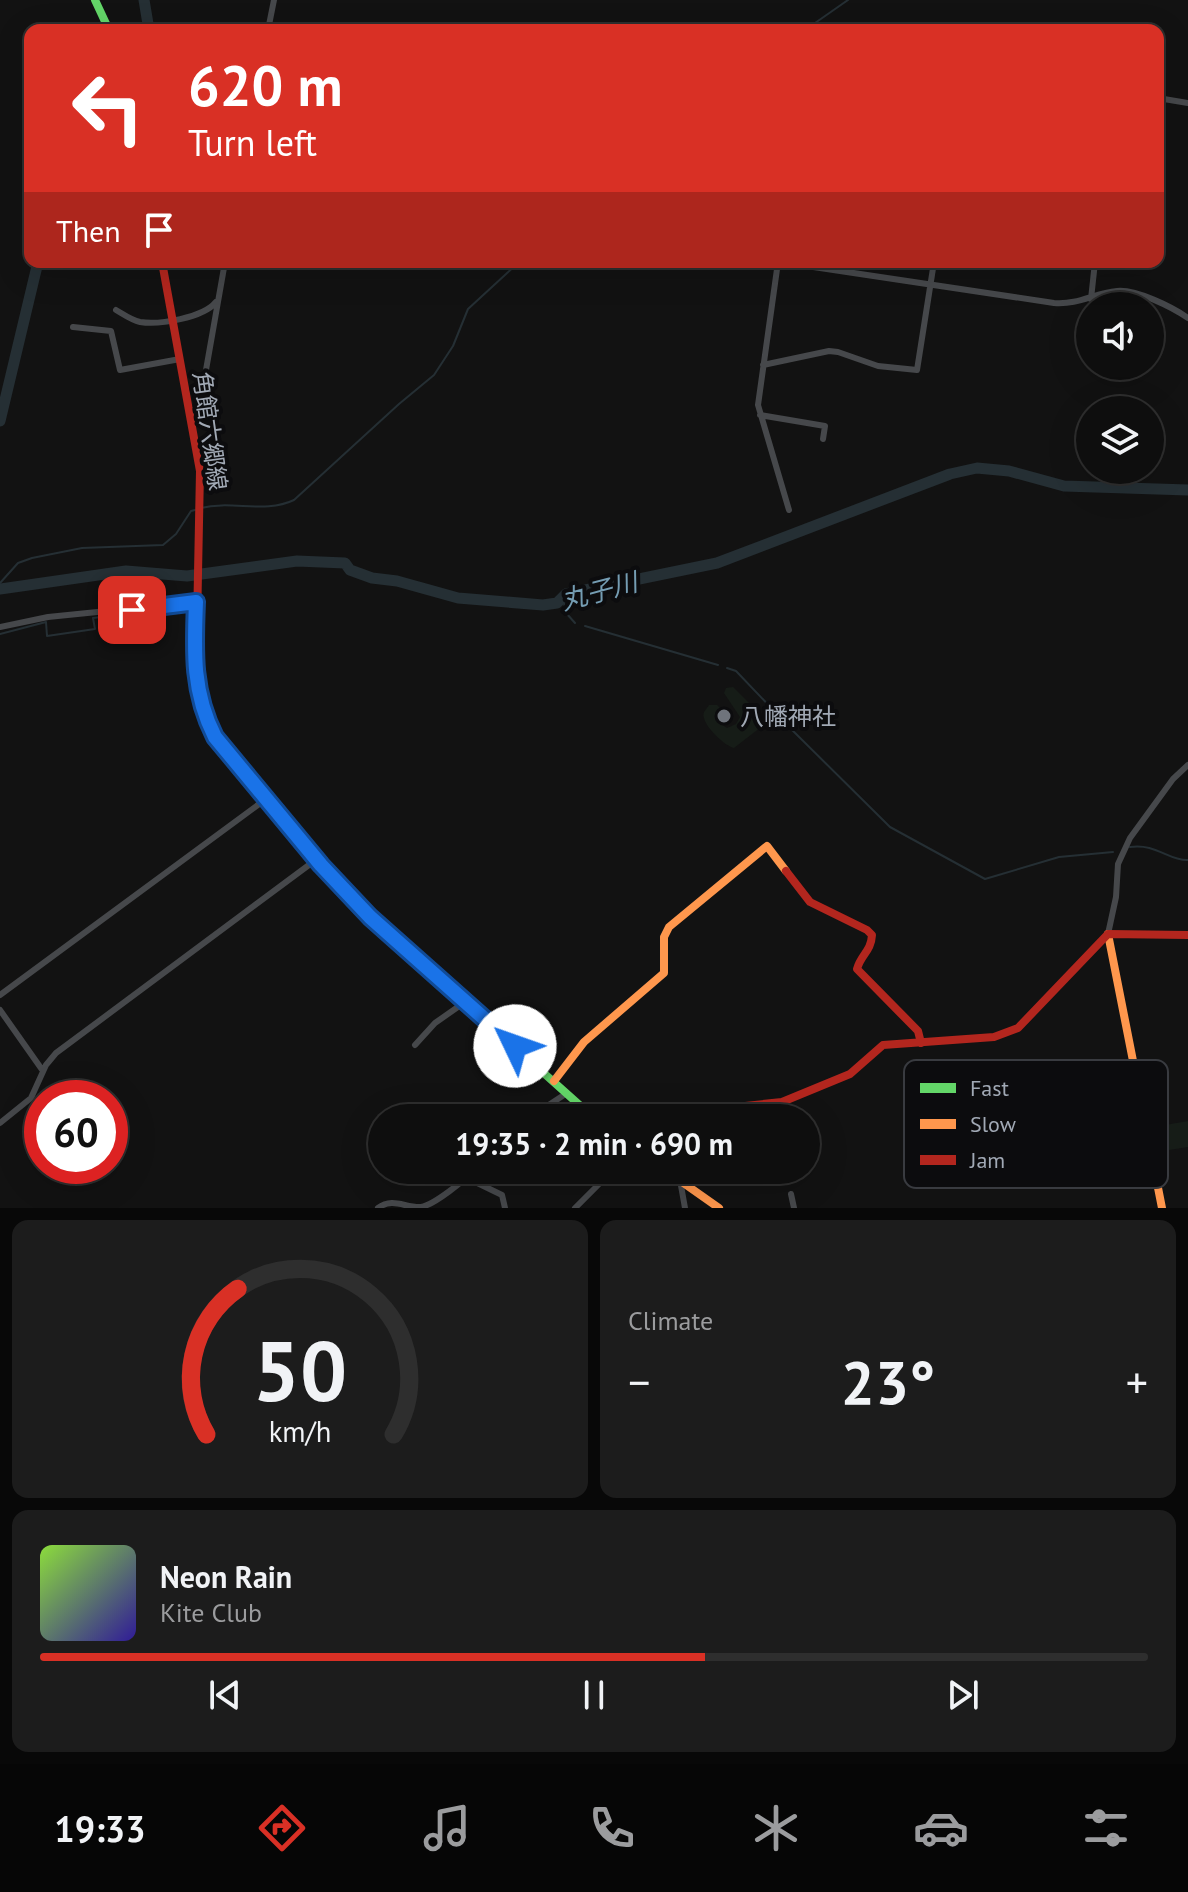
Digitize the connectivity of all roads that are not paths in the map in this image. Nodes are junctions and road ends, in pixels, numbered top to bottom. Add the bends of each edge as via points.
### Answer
1 (95, 0) edge
2 (274, 0) edge
3 (106, 24) edge
4 (269, 24) edge
5 (1164, 99) edge
6 (1188, 103) edge
7 (163, 268) edge
8 (224, 268) edge
9 (778, 268) edge
10 (820, 268) edge
11 (933, 268) edge
12 (1094, 268) edge
13 (931, 284) junction
14 (1092, 292) edge
15 (218, 300) junction
16 (1076, 303) edge
17 (1164, 305) edge
18 (116, 310) dead end
19 (1188, 317) edge
20 (174, 319) junction
21 (73, 327) dead end
22 (180, 359) junction
23 (763, 365) junction
24 (191, 413) junction
25 (760, 415) junction
26 (823, 439) dead end
27 (789, 510) dead end
28 (196, 602) junction
29 (0, 627) edge
30 (1188, 765) edge
31 (266, 799) junction
32 (317, 859) junction
33 (1108, 934) junction
34 (1188, 934) edge
35 (0, 995) edge
36 (465, 1002) junction
37 (0, 1010) edge
38 (921, 1043) junction
39 (415, 1045) dead end
40 (1133, 1060) edge
41 (43, 1071) junction
42 (554, 1081) junction
43 (567, 1093) junction
44 (550, 1104) edge
45 (579, 1104) edge
46 (763, 1104) edge
47 (0, 1123) edge
48 (458, 1184) edge
49 (479, 1184) edge
50 (599, 1184) edge
51 (681, 1184) edge
52 (686, 1184) edge
53 (1158, 1188) edge
54 (791, 1194) dead end
55 (378, 1208) edge
56 (505, 1208) edge
57 (575, 1208) edge
58 (685, 1208) edge
59 (719, 1208) edge
60 (794, 1208) edge
61 (1162, 1208) edge

1 - 3 street
2 - 4 street
5 - 6 street
7 - 20 street, 角館六郷線
8 - 15 street
9 - 23 street
10 - 13 street
11 - 13 street
12 - 14 street
13 - 16 street
13 - 23 street via 917,370 878,366 838,352
15 - 20 street via 208,311
15 - 24 street via 200,404
17 - 19 street
18 - 20 street via 137,321
20 - 22 street, 角館六郷線
21 - 22 street via 111,331 120,370
22 - 24 street, 角館六郷線
23 - 25 street
24 - 28 street, 角館六郷線 via 200,471
25 - 26 street via 825,426
25 - 27 street
28 - 29 street
28 - 31 street, 角館六郷線 via 196,678 205,717
30 - 33 street via 1130,838 1118,864
31 - 32 street, 角館六郷線
31 - 35 street
32 - 36 street, 角館六郷線 via 370,917
32 - 41 street via 56,1053
33 - 34 street
33 - 38 street via 1018,1028 994,1037
33 - 40 street
36 - 39 street
36 - 42 street, 角館六郷線
37 - 41 street
38 - 42 street via 918,1031 857,969 871,948 872,935 810,902 767,846 669,927 664,973 584,1042
38 - 46 street via 883,1045 850,1074 782,1102
41 - 47 street via 31,1098
42 - 43 street, 角館六郷線
43 - 44 street
43 - 45 street, 角館六郷線
48 - 55 street via 426,1206 391,1202
49 - 56 street via 502,1195
50 - 57 street
51 - 58 street
52 - 59 street
53 - 61 street
54 - 60 street

